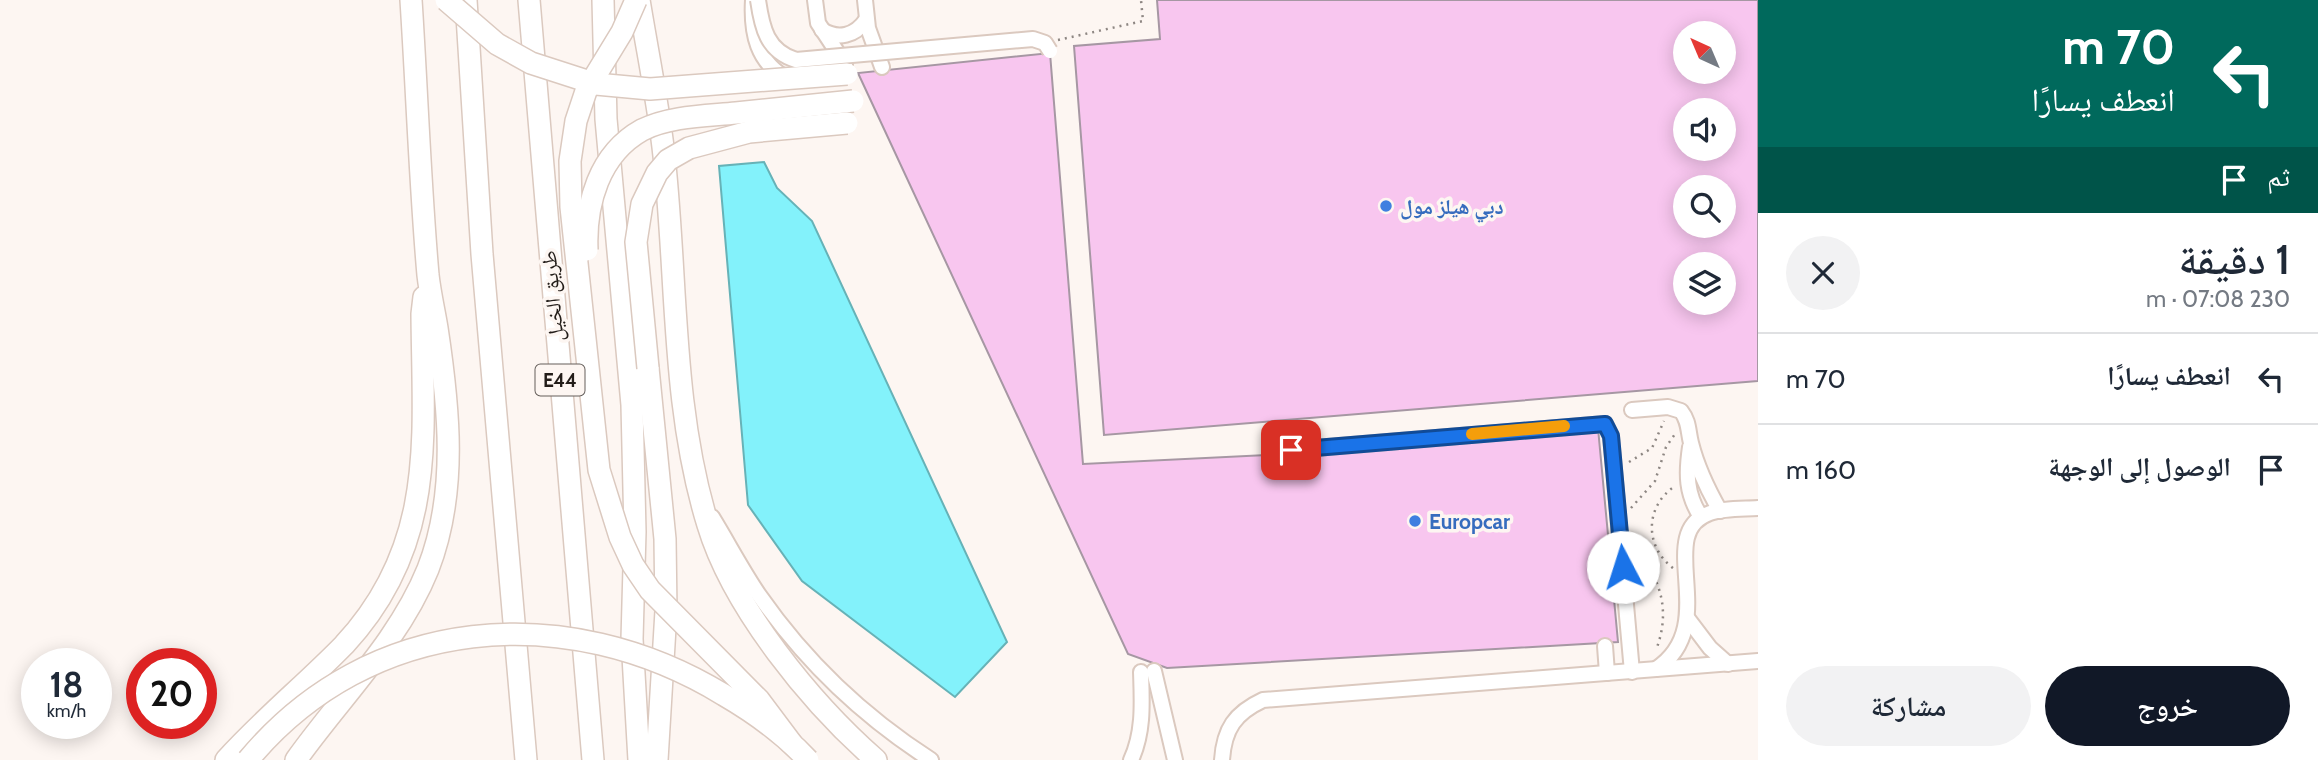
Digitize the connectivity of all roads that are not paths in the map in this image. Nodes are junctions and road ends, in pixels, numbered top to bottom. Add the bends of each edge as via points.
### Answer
1 (411, 0) edge
2 (446, 0) edge
3 (466, 0) edge
4 (529, 0) edge
5 (603, 0) edge
6 (637, 0) edge
7 (753, 0) edge
8 (758, 0) edge
9 (815, 0) edge
10 (865, 0) edge
11 (866, 20) junction
12 (821, 29) junction
13 (1048, 47) road end
14 (881, 67) dead end
15 (849, 82) junction
16 (847, 123) dead end
17 (429, 278) junction
18 (586, 339) junction
19 (1632, 410) dead end
20 (1690, 442) junction
21 (1291, 450) dead end
22 (700, 495) junction
23 (1758, 508) edge
24 (1720, 511) junction
25 (1701, 517) junction
26 (1688, 619) junction
27 (1605, 646) dead end
28 (1758, 661) edge
29 (1728, 664) junction
30 (1644, 671) junction
31 (1607, 673) junction
32 (792, 744) junction
33 (226, 760) edge
34 (248, 760) edge
35 (296, 760) edge
36 (526, 760) edge
37 (593, 760) edge
38 (639, 760) edge
39 (657, 760) edge
40 (808, 760) edge
41 (876, 760) edge
42 (931, 760) edge
43 (1131, 760) edge
44 (1175, 760) edge
45 (1222, 760) edge

1 - 17 highway
2 - 15 highway, bridge via 498,44 531,63 596,84 650,89
3 - 36 highway via 482,254
4 - 37 highway, طريق الخيل / E44
5 - 38 highway via 606,119 632,405 632,639
6 - 18 highway, bridge via 586,91 573,134 571,208
6 - 22 highway via 663,147 686,426
7 - 15 street, bridge via 757,45 770,66 803,83
8 - 13 street, bridge via 767,40 784,57 796,60 1033,39
9 - 12 street
10 - 11 street
11 - 12 street via 845,35
11 - 14 street
12 - 15 street
15 - 18 highway, bridge via 675,120 642,130 622,146 598,178 590,206
16 - 39 highway, bridge via 733,136 681,151 657,173 642,204 636,243 665,539 666,611
17 - 33 highway via 422,314 423,461 411,527 397,565 377,601 343,645
17 - 35 highway via 448,459 439,534 428,568 396,631
18 - 32 highway, bridge via 599,470 633,565 660,602 759,700
19 - 20 street via 1668,407 1681,411
20 - 24 street
20 - 25 street via 1687,480
21 - 30 street via 1605,424 1611,436
22 - 41 highway via 722,561 749,610 834,721
22 - 42 street via 751,583 791,636 864,711
23 - 24 street
24 - 25 street
25 - 26 street via 1686,536
26 - 29 street
26 - 30 street via 1675,654
27 - 31 street
28 - 29 street
29 - 30 street
30 - 31 street
31 - 45 street via 1263,700 1231,723
32 - 34 highway, bridge via 730,698 658,660 585,639 505,634 426,646 357,672 303,704
32 - 40 highway, bridge
43 - 44 street via 1138,743 1147,671

